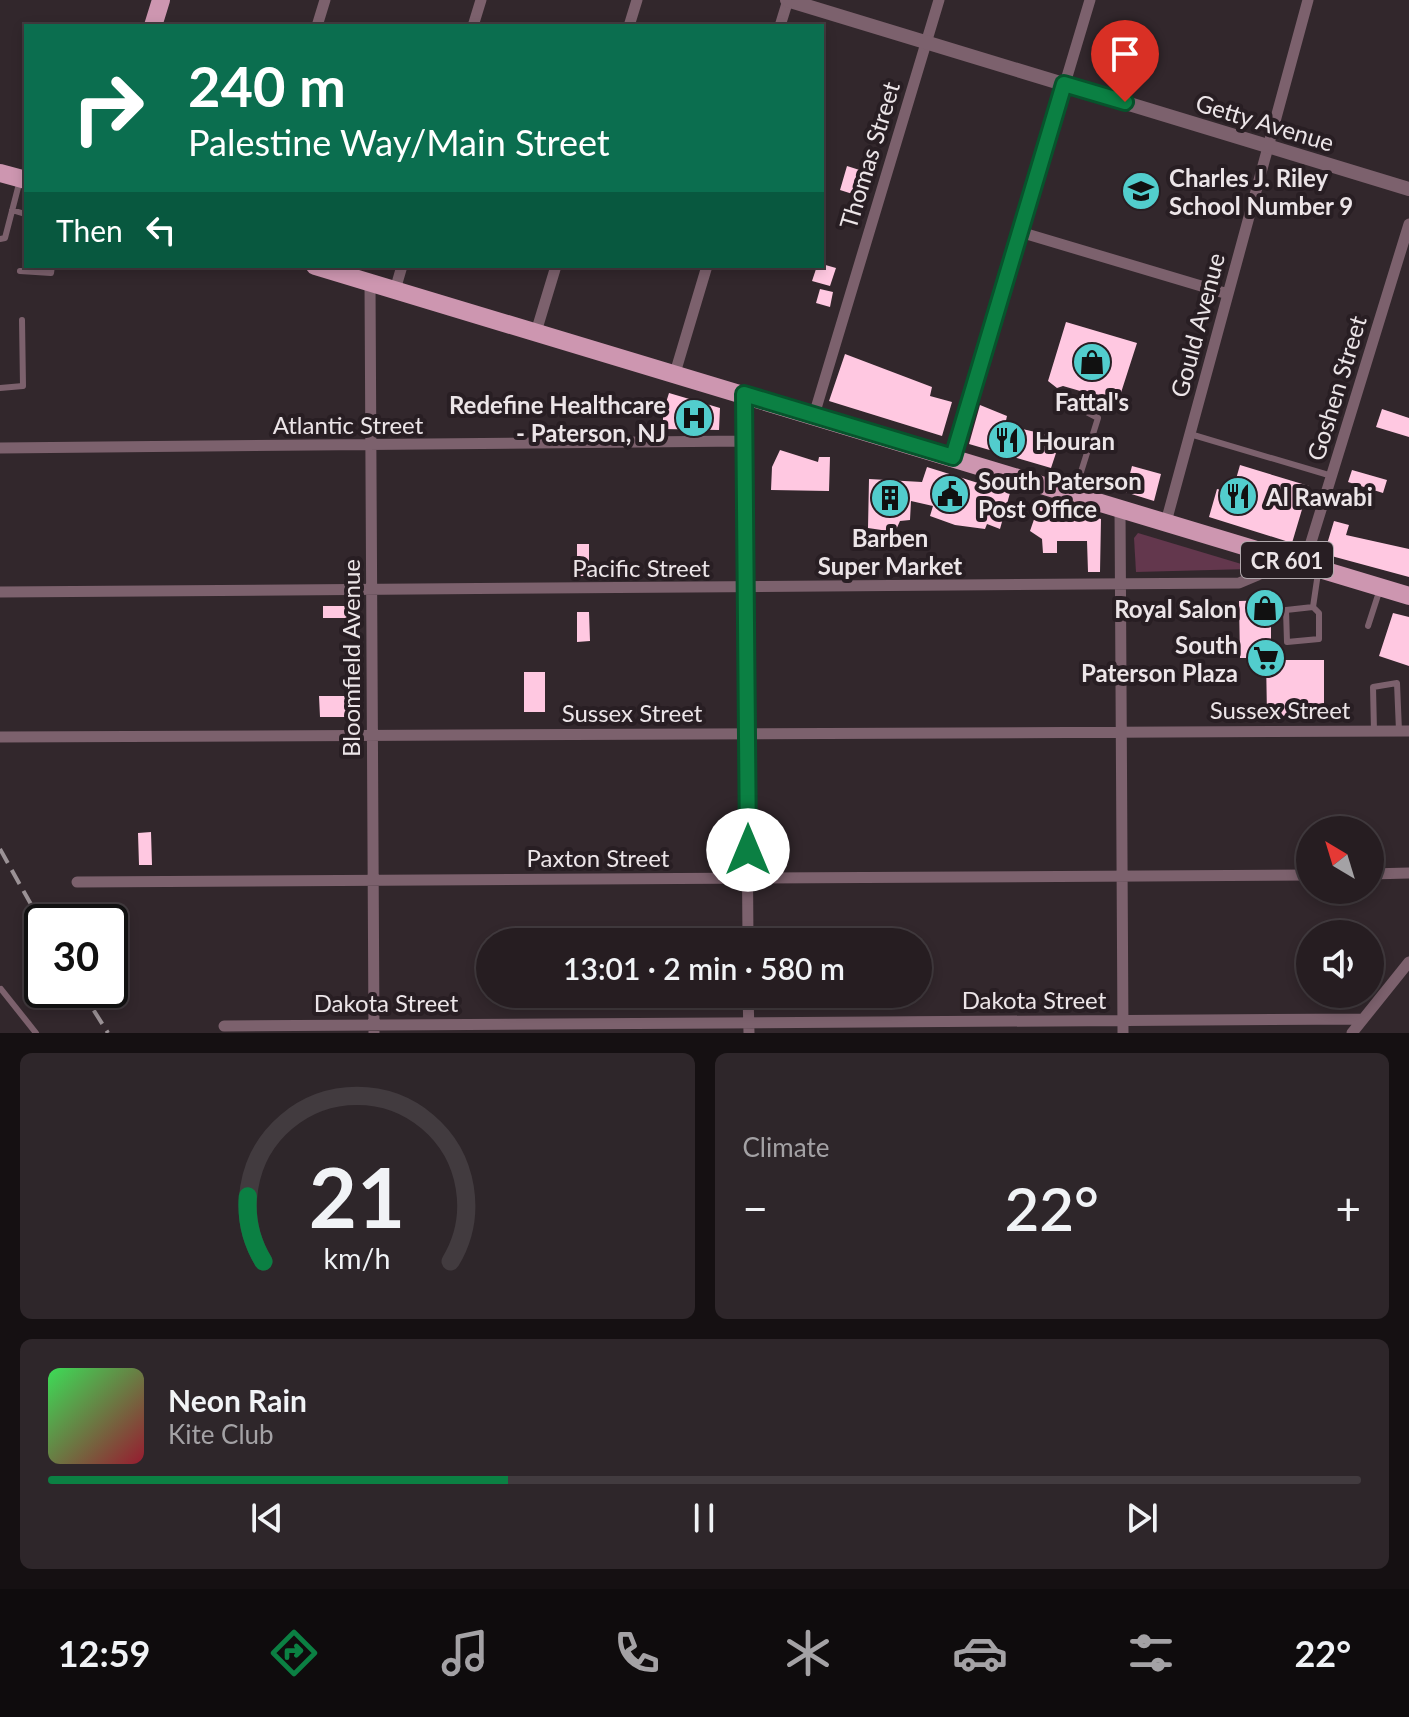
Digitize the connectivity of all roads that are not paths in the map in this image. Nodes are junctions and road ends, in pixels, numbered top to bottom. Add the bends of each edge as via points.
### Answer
1 (161, 0) edge
2 (325, 0) edge
3 (481, 0) edge
4 (637, 0) edge
5 (788, 0) edge
6 (939, 0) edge
7 (1090, 0) edge
8 (1308, 0) edge
9 (154, 24) edge
10 (318, 24) edge
11 (474, 24) edge
12 (630, 24) edge
13 (781, 24) edge
14 (926, 42) junction
15 (1064, 84) junction
16 (1268, 146) junction
17 (0, 173) edge
18 (23, 180) edge
19 (1409, 189) edge
20 (12, 210) junction
21 (24, 214) edge
22 (1409, 224) edge
23 (1020, 232) junction
24 (0, 239) edge
25 (52, 268) edge
26 (321, 268) edge
27 (401, 268) edge
28 (555, 268) edge
29 (706, 268) edge
30 (20, 271) dead end
31 (370, 283) junction
32 (395, 290) junction
33 (1228, 294) junction
34 (22, 320) dead end
35 (536, 332) junction
36 (675, 373) junction
37 (0, 388) edge
38 (744, 394) junction
39 (1077, 407) dead end
40 (814, 415) junction
41 (1190, 434) junction
42 (744, 441) junction
43 (371, 446) junction
44 (0, 448) edge
45 (953, 457) junction
46 (1332, 476) junction
47 (1074, 494) junction
48 (1120, 508) junction
49 (1166, 522) junction
50 (1266, 553) junction
51 (1311, 567) junction
52 (1120, 586) junction
53 (1380, 588) junction
54 (747, 589) junction
55 (372, 590) junction
56 (0, 592) edge
57 (1409, 596) edge
58 (1313, 607) junction
59 (1368, 626) dead end
60 (1121, 731) junction
61 (1374, 731) junction
62 (1404, 731) edge
63 (748, 734) junction
64 (372, 735) junction
65 (0, 737) edge
66 (1409, 873) edge
67 (1384, 874) edge
68 (1296, 875) edge
69 (1122, 876) junction
70 (748, 879) junction
71 (373, 880) junction
72 (77, 882) dead end
73 (748, 928) edge
74 (1409, 962) edge
75 (1, 989) edge
76 (1363, 1019) junction
77 (224, 1026) dead end
78 (1123, 1027) edge
79 (748, 1028) edge
80 (374, 1029) edge
81 (36, 1033) edge
82 (1352, 1033) edge

1 - 9 main road
2 - 10 street
3 - 11 street
4 - 12 street
5 - 13 street
5 - 14 street, Getty Avenue
6 - 14 street, Thomas Street
7 - 15 street
8 - 16 street, Gould Avenue
14 - 15 street, Getty Avenue
14 - 40 street, Thomas Street
15 - 16 street, Getty Avenue
15 - 23 street
16 - 19 street, Getty Avenue
16 - 33 street, Gould Avenue
17 - 18 main road
18 - 20 lane
20 - 21 lane
20 - 24 lane via 5,238
22 - 46 street, Goshen Street
23 - 33 street
23 - 45 street
25 - 30 lane via 51,273
26 - 31 main road, CR 601
27 - 32 street
28 - 35 street
29 - 36 street
31 - 32 main road, CR 601
31 - 43 street, Bloomfield Avenue
32 - 35 main road, CR 601
33 - 41 street, Gould Avenue
34 - 37 lane via 23,386
35 - 36 main road, CR 601
36 - 38 main road, CR 601
38 - 40 main road, CR 601
38 - 42 street
39 - 47 lane via 1098,418
40 - 45 main road, CR 601
41 - 46 lane
41 - 49 street, Gould Avenue
42 - 43 street, Atlantic Street
42 - 54 street
43 - 44 street, Atlantic Street
43 - 55 street, Bloomfield Avenue
45 - 47 main road, CR 601
46 - 51 street, Goshen Street
47 - 48 main road, CR 601
48 - 49 main road, CR 601
48 - 52 street
49 - 50 main road, CR 601
50 - 51 main road, CR 601
50 - 52 street, Pacific Street via 1258,575 1239,583
51 - 53 main road, CR 601
51 - 58 lane
52 - 54 street, Pacific Street
52 - 60 street
53 - 57 main road, CR 601
53 - 59 lane
54 - 55 street, Pacific Street
54 - 63 street
55 - 56 street, Pacific Street
55 - 64 street, Bloomfield Avenue
58 - 58 lane via 1286,610 1287,642 1319,639 1319,613
60 - 61 street, Sussex Street
60 - 63 street, Sussex Street
60 - 69 street
61 - 62 street, Sussex Street
61 - 62 lane via 1373,687 1388,683 1397,683
63 - 64 street, Sussex Street
63 - 70 street
64 - 65 street, Sussex Street
64 - 71 street, Bloomfield Avenue
66 - 67 street
68 - 69 street, Paxton Street
69 - 70 street, Paxton Street
69 - 78 street
70 - 71 street, Paxton Street
70 - 73 street
71 - 72 street, Paxton Street
71 - 80 street, Bloomfield Avenue
74 - 76 street
75 - 81 lane
76 - 78 street, Dakota Street
76 - 82 street
77 - 80 street, Dakota Street
78 - 79 street, Dakota Street
79 - 80 street, Dakota Street

